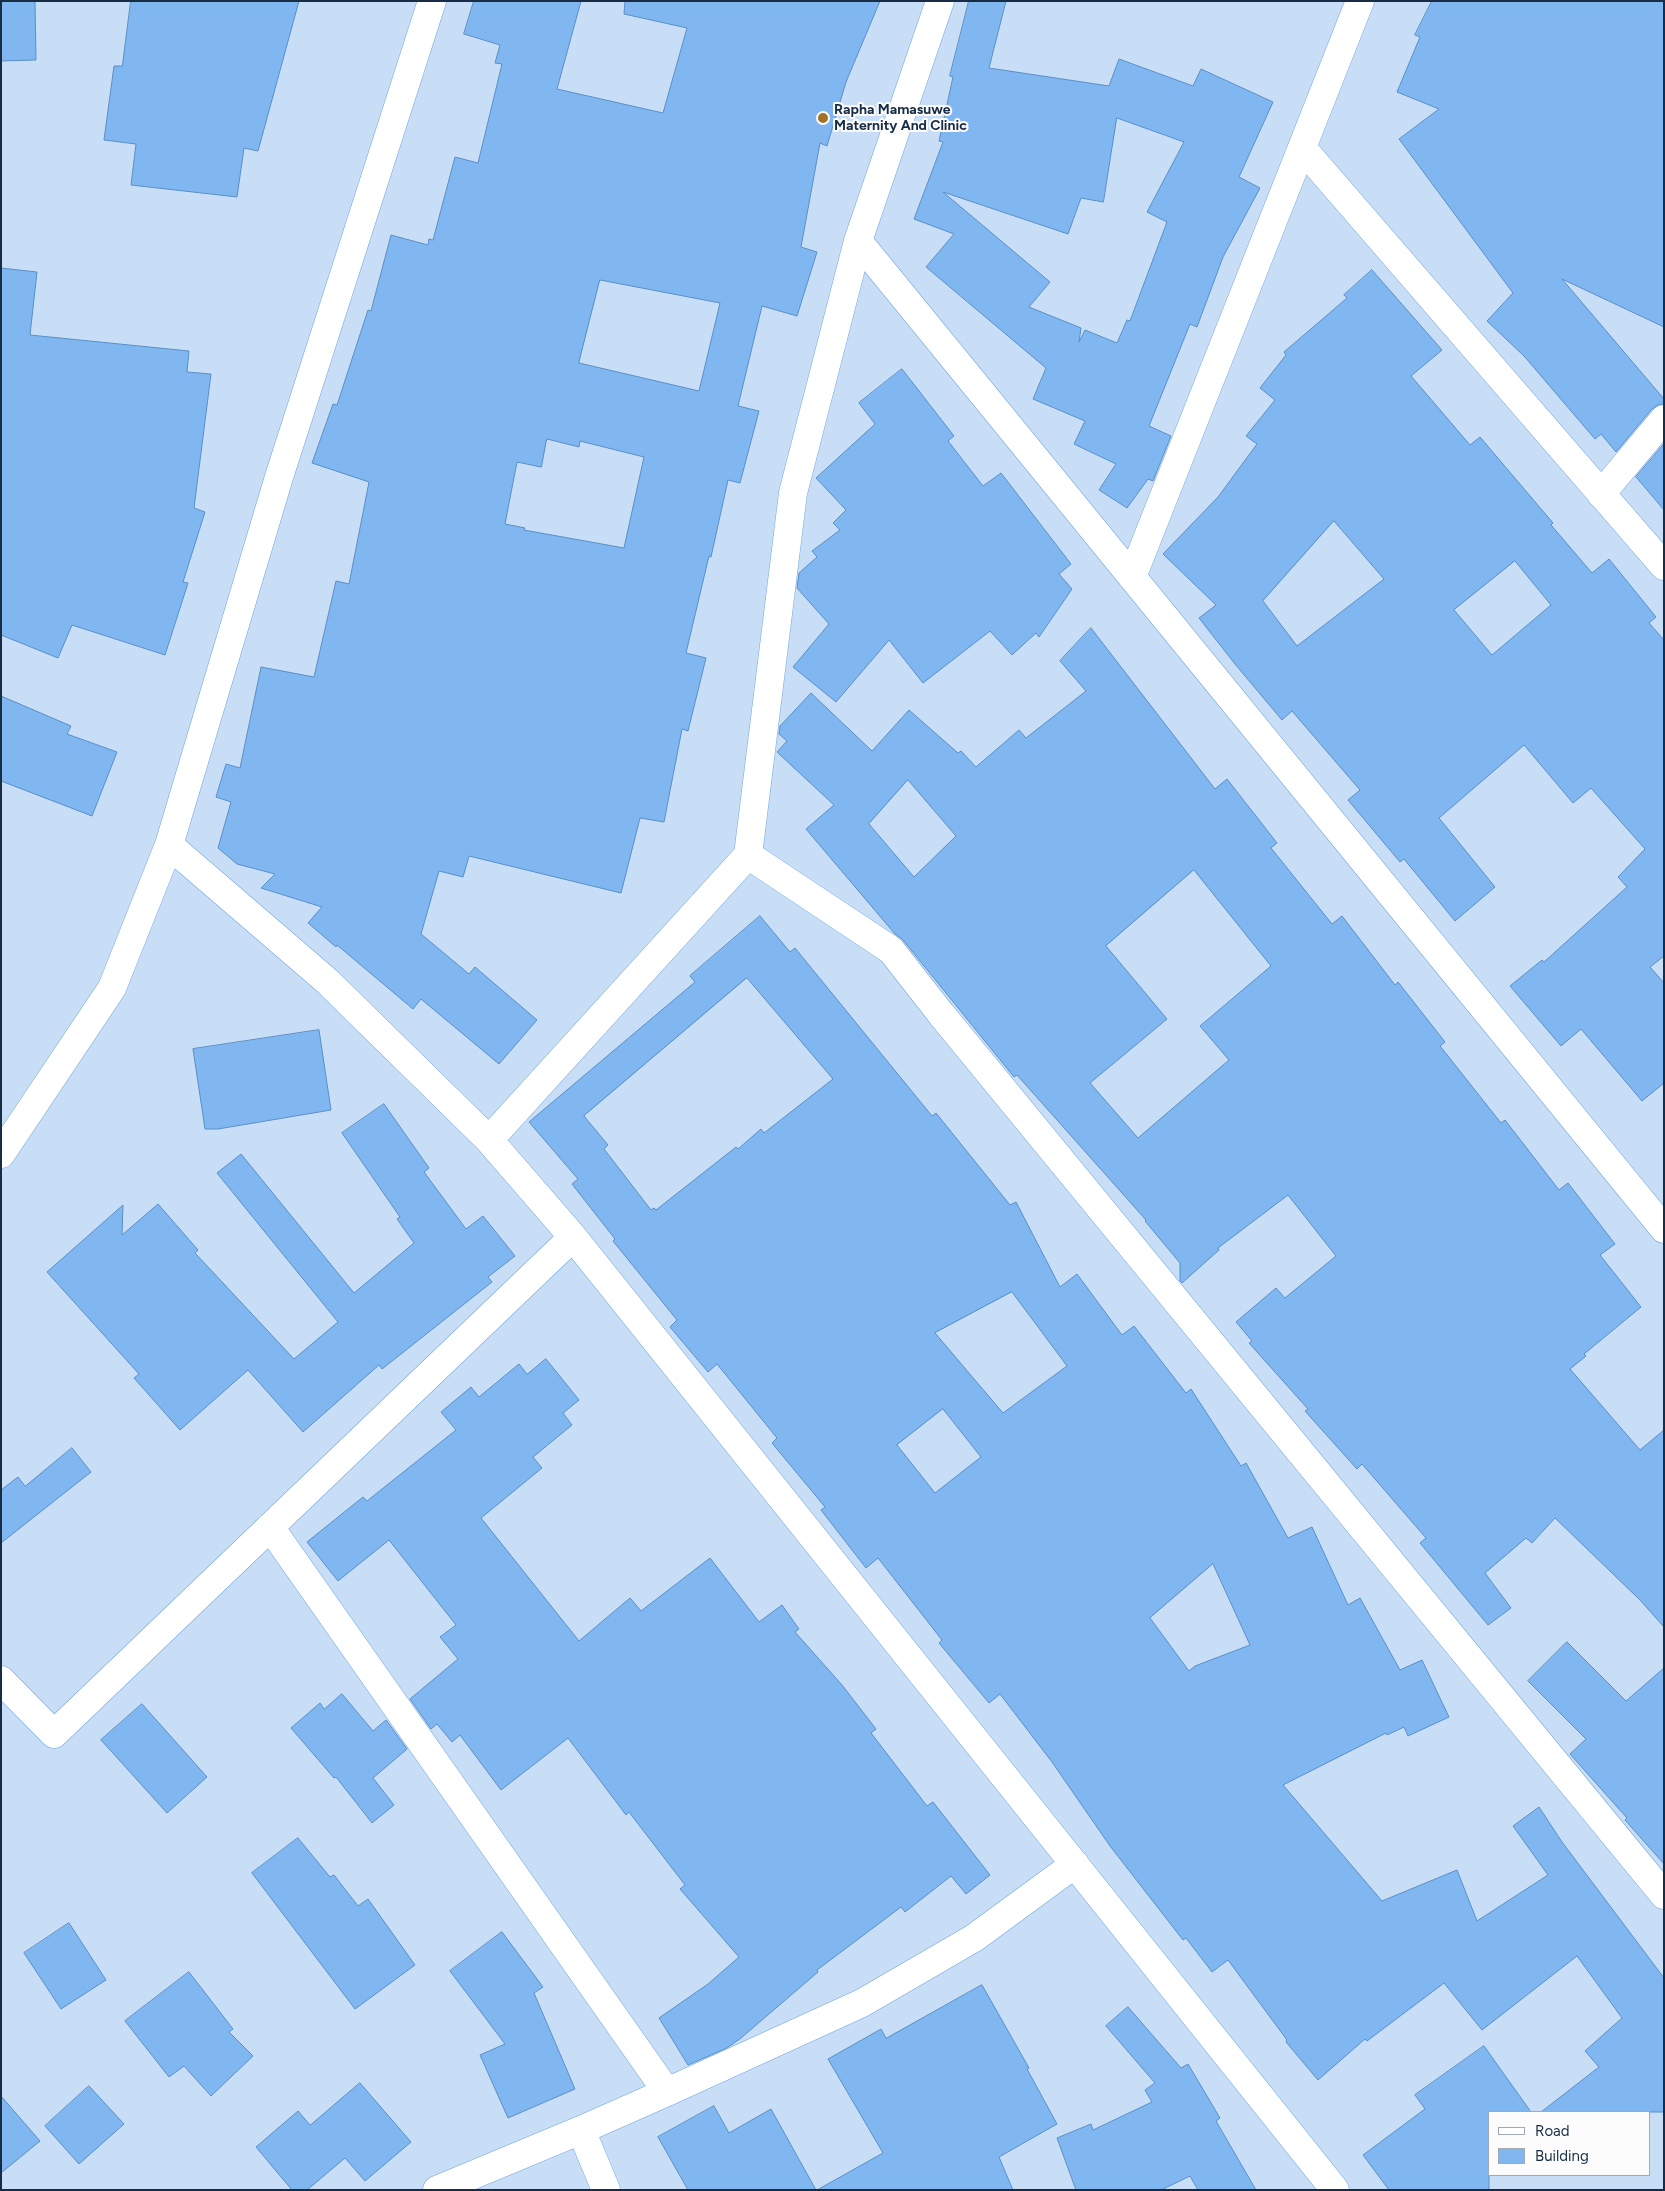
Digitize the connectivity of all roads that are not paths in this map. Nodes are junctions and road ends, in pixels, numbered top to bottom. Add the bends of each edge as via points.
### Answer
1 (432, 1) edge
2 (940, 1) edge
3 (1360, 1) edge
4 (1303, 149) junction
5 (858, 241) junction
6 (1664, 419) edge
7 (1601, 494) junction
8 (1664, 566) edge
9 (1132, 577) junction
10 (169, 845) junction
11 (748, 855) junction
12 (490, 1140) junction
13 (1, 1154) edge
14 (1664, 1229) edge
15 (573, 1237) junction
16 (270, 1527) junction
17 (1, 1680) edge
18 (1075, 1864) junction
19 (1664, 1895) edge
20 (667, 2092) junction
21 (581, 2130) junction
22 (436, 2190) edge
23 (606, 2190) edge
24 (1335, 2190) edge

1 - 10 street via 279,477
2 - 5 street
3 - 4 street
4 - 7 street
4 - 9 street
5 - 9 street
5 - 11 street via 793,493
6 - 7 street
7 - 8 street
9 - 14 street
10 - 12 street via 327,982
10 - 13 street via 112,988
11 - 12 street
11 - 19 street via 891,950
12 - 15 street
15 - 16 street
15 - 18 street
16 - 17 street via 54,1734
16 - 20 street
18 - 20 street via 974,1938 862,2003
18 - 24 street
20 - 21 street
21 - 22 street
21 - 23 street

